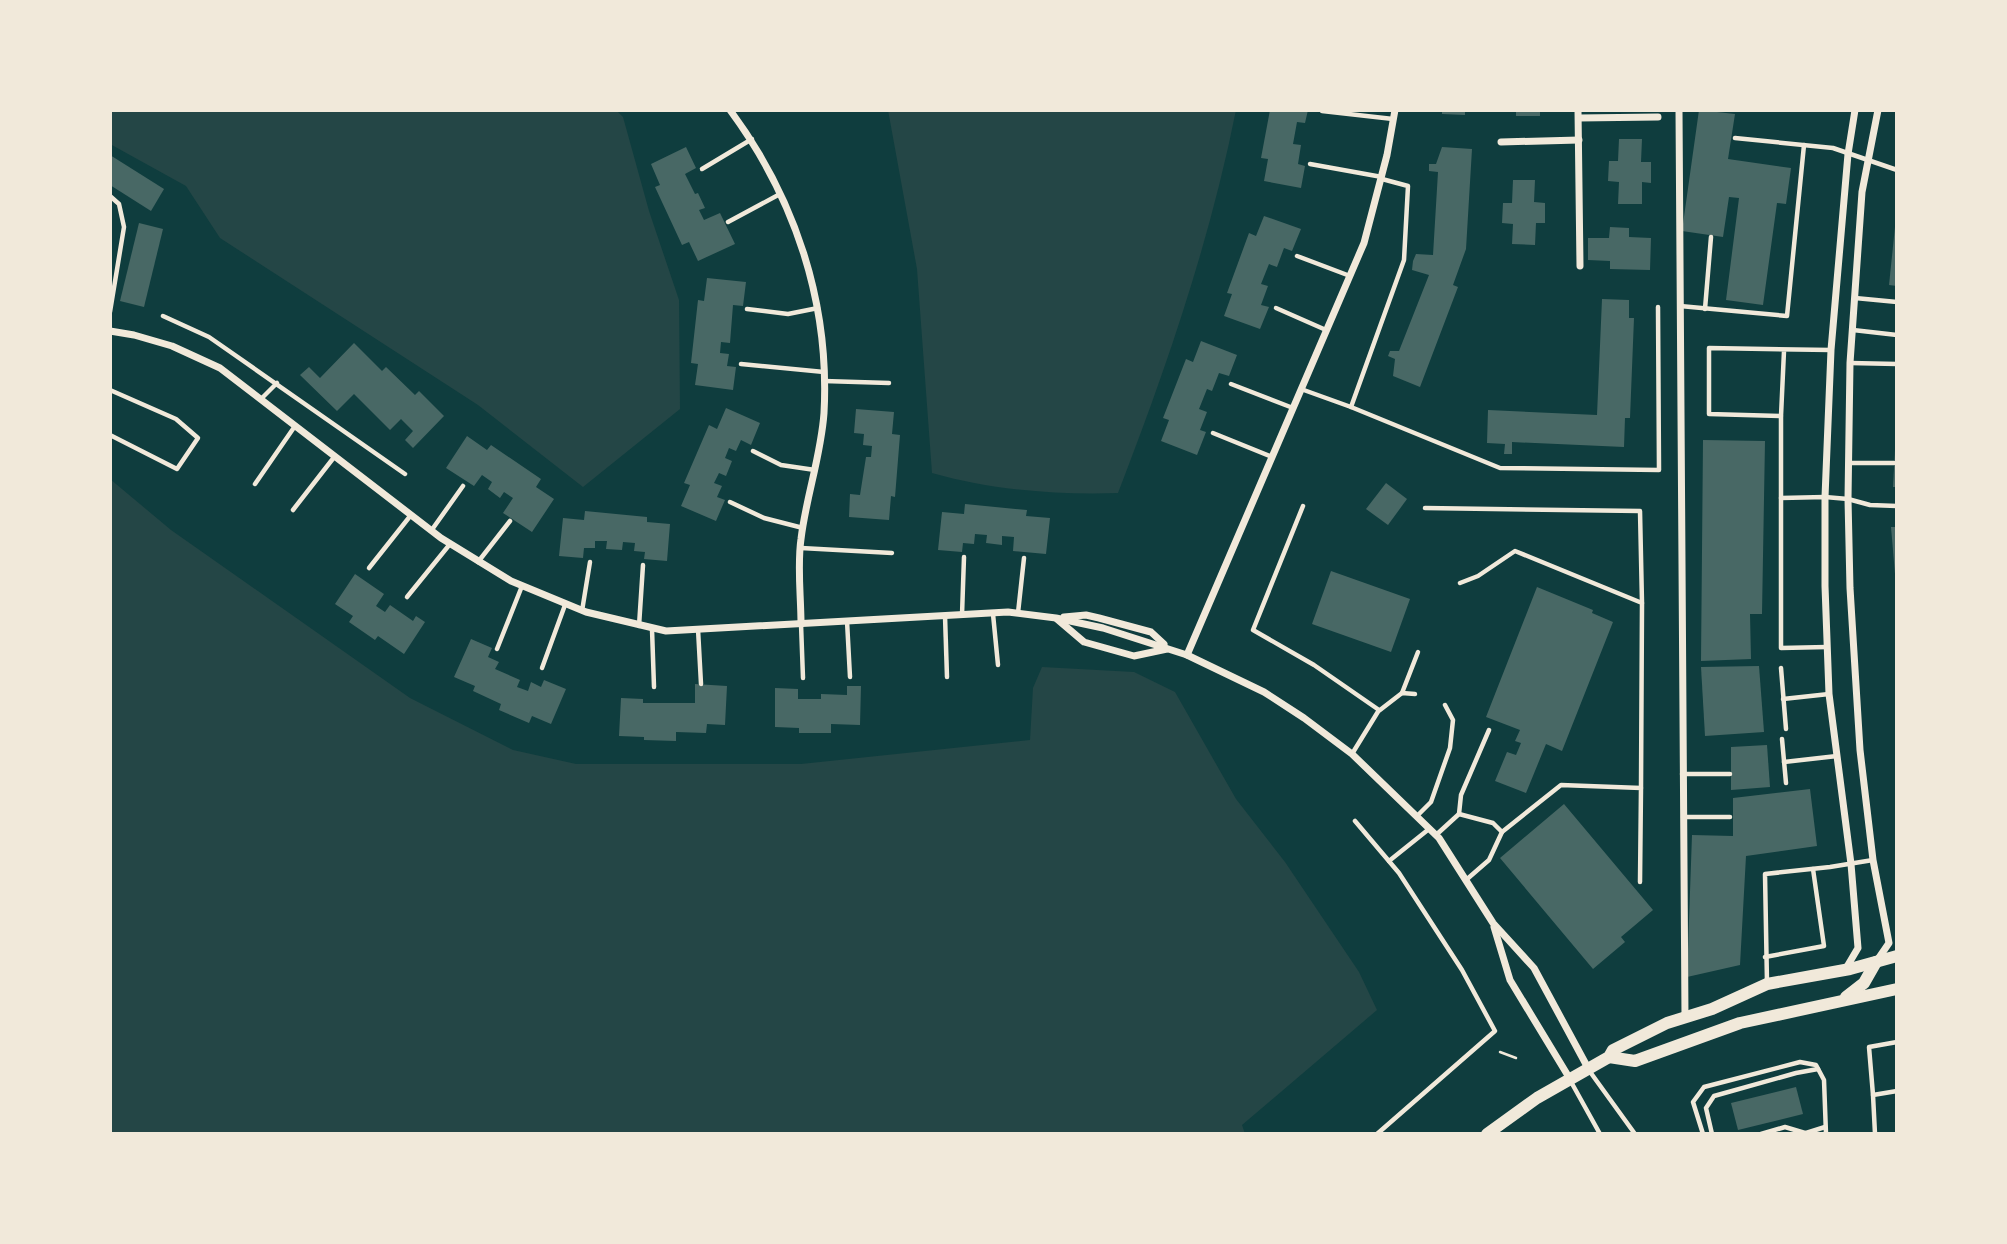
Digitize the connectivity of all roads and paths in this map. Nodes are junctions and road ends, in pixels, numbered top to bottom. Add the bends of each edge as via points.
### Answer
1 (730, 110) edge
2 (1395, 110) edge
3 (1679, 110) edge
4 (1855, 110) edge
5 (1878, 110) edge
6 (1322, 111) edge
7 (1578, 114) edge
8 (1658, 117) dead end
9 (1393, 119) junction
10 (1735, 138) dead end
11 (752, 139) junction
12 (1579, 140) junction
13 (1501, 142) dead end
14 (1804, 145) junction
15 (1848, 154) junction
16 (1867, 161) junction
17 (1310, 164) dead end
18 (702, 169) dead end
19 (1897, 170) edge
20 (1382, 178) junction
21 (781, 194) junction
22 (110, 196) edge
23 (728, 222) dead end
24 (1712, 237) dead end
25 (1297, 256) dead end
26 (1580, 266) dead end
27 (1350, 276) junction
28 (1855, 298) junction
29 (1897, 302) edge
30 (1680, 306) junction
31 (818, 307) junction
32 (1658, 307) dead end
33 (1276, 308) dead end
34 (747, 309) dead end
35 (1705, 309) junction
36 (110, 312) edge
37 (163, 316) dead end
38 (1326, 330) junction
39 (1853, 330) junction
40 (110, 331) edge
41 (1897, 335) edge
42 (1784, 351) junction
43 (1830, 351) junction
44 (1850, 363) junction
45 (1897, 364) edge
46 (741, 365) dead end
47 (824, 377) junction
48 (277, 383) junction
49 (889, 383) dead end
50 (1231, 384) dead end
51 (1301, 389) junction
52 (110, 390) edge
53 (261, 399) junction
54 (1351, 407) junction
55 (1293, 408) junction
56 (1782, 416) junction
57 (295, 426) junction
58 (1213, 433) dead end
59 (110, 435) edge
60 (753, 451) dead end
61 (335, 456) junction
62 (1272, 457) junction
63 (1849, 463) junction
64 (1894, 463) dead end
65 (815, 470) junction
66 (405, 474) dead end
67 (255, 484) dead end
68 (463, 486) dead end
69 (1825, 497) junction
70 (1781, 498) junction
71 (1848, 499) junction
72 (730, 502) dead end
73 (1303, 506) dead end
74 (1897, 506) edge
75 (1425, 508) dead end
76 (293, 510) dead end
77 (411, 515) junction
78 (510, 521) dead end
79 (803, 528) junction
80 (431, 531) junction
81 (450, 544) junction
82 (800, 548) junction
83 (892, 553) dead end
84 (964, 557) dead end
85 (1024, 558) dead end
86 (590, 562) dead end
87 (478, 563) junction
88 (643, 565) dead end
89 (369, 568) dead end
90 (1460, 583) dead end
91 (522, 586) junction
92 (407, 597) dead end
93 (1642, 603) junction
94 (565, 605) junction
95 (582, 611) junction
96 (993, 613) junction
97 (1018, 614) junction
98 (962, 615) junction
99 (945, 616) junction
100 (1056, 618) junction
101 (847, 621) junction
102 (801, 624) junction
103 (639, 626) junction
104 (652, 628) junction
105 (698, 629) junction
106 (1827, 647) junction
107 (497, 649) dead end
108 (1169, 649) junction
109 (1418, 652) dead end
110 (1187, 655) junction
111 (998, 665) dead end
112 (542, 668) dead end
113 (1781, 668) dead end
114 (850, 677) dead end
115 (947, 677) dead end
116 (803, 678) dead end
117 (701, 684) dead end
118 (654, 687) dead end
119 (1402, 693) junction
120 (1415, 694) dead end
121 (1829, 694) junction
122 (1783, 699) junction
123 (1445, 705) dead end
124 (1379, 710) junction
125 (1786, 729) dead end
126 (1489, 730) dead end
127 (1782, 739) dead end
128 (1352, 754) junction
129 (1838, 756) junction
130 (1784, 762) junction
131 (1682, 774) junction
132 (1730, 774) dead end
133 (1786, 783) dead end
134 (1641, 788) junction
135 (1459, 814) junction
136 (1417, 816) junction
137 (1682, 817) junction
138 (1730, 817) dead end
139 (1355, 821) dead end
140 (1430, 829) junction
141 (1502, 832) junction
142 (1436, 835) junction
143 (1873, 860) junction
144 (1389, 862) junction
145 (1851, 864) junction
146 (1814, 869) junction
147 (1466, 880) junction
148 (1640, 881) dead end
149 (1493, 923) junction
150 (1897, 956) edge
151 (1765, 957) junction
152 (1876, 962) junction
153 (1845, 970) junction
154 (1767, 984) junction
155 (1897, 989) edge
156 (1843, 1000) junction
157 (1685, 1017) junction
158 (1897, 1042) edge
159 (1500, 1052) dead end
160 (1609, 1057) junction
161 (1516, 1058) dead end
162 (1588, 1068) junction
163 (1818, 1069) junction
164 (1570, 1079) junction
165 (1897, 1091) edge
166 (1873, 1094) junction
167 (1826, 1131) edge
168 (1803, 1133) edge
169 (1377, 1134) edge
170 (1487, 1134) edge
171 (1600, 1134) edge
172 (1635, 1134) edge
173 (1703, 1134) edge
174 (1712, 1134) edge
175 (1761, 1134) edge
176 (1875, 1134) edge

1 - 11 street
2 - 9 street
3 - 30 street
4 - 15 street
5 - 16 street
6 - 9 lane
7 - 8 street
7 - 12 street
9 - 20 street
10 - 14 lane
11 - 18 lane
11 - 21 street
12 - 13 street
12 - 26 street
14 - 15 lane
14 - 35 lane via 1787,316
15 - 16 lane
15 - 43 street
16 - 19 lane
16 - 28 street
17 - 20 lane
20 - 27 street
20 - 54 lane via 1408,186 1405,260
21 - 23 lane
21 - 31 street via 804,251
22 - 36 lane via 119,204 124,226
24 - 35 lane
25 - 27 lane
27 - 38 street
28 - 29 lane
28 - 39 street
30 - 35 lane
30 - 131 street
31 - 34 lane via 788,314
31 - 47 street
32 - 54 lane via 1659,470 1500,468
33 - 38 lane
37 - 48 lane via 209,337
38 - 51 street
39 - 41 lane
39 - 44 street
40 - 53 street via 172,346 209,362
42 - 43 lane
42 - 56 lane
42 - 56 lane via 1709,348 1709,414
43 - 69 street
44 - 45 lane
44 - 63 street
46 - 47 lane
47 - 49 lane
47 - 65 street via 824,416
48 - 53 lane
48 - 66 lane
50 - 55 lane
51 - 54 lane
51 - 55 street
52 - 59 lane via 176,419 198,438 177,469
53 - 57 street
55 - 62 street
56 - 70 lane
57 - 61 street
57 - 67 lane
58 - 62 lane
60 - 65 lane via 781,465
61 - 76 lane
61 - 77 street
62 - 110 street
63 - 64 lane
63 - 71 street
65 - 79 street
68 - 80 lane
69 - 70 lane
69 - 71 lane
69 - 106 street
70 - 106 lane via 1781,648
71 - 74 lane
71 - 143 street via 1861,761
72 - 79 lane via 764,518
73 - 124 lane via 1253,630 1314,664
75 - 93 lane via 1640,511
77 - 80 street
77 - 89 lane
78 - 87 lane
79 - 82 street
80 - 81 street
81 - 87 street
81 - 92 lane
82 - 83 lane
82 - 102 street
84 - 98 lane
85 - 97 lane
86 - 95 lane
87 - 91 street
88 - 103 lane
90 - 93 lane via 1515,551
91 - 94 street
91 - 107 lane
93 - 134 lane
94 - 95 street
94 - 112 lane
95 - 103 street
96 - 97 street
96 - 98 street
96 - 111 lane
97 - 100 street
98 - 99 street
99 - 101 street
99 - 115 lane
100 - 108 street via 1086,615 1151,632
100 - 108 street via 1084,642 1134,656
101 - 102 street
101 - 114 lane
102 - 105 street
102 - 116 lane
103 - 104 street
104 - 105 street
104 - 118 lane
105 - 117 lane
106 - 121 street
108 - 110 street
109 - 119 lane
110 - 128 street via 1264,692
113 - 122 lane
119 - 120 lane
119 - 124 lane
121 - 122 lane
121 - 129 street
122 - 125 lane
123 - 136 lane via 1453,720 1450,748 1431,802
124 - 128 lane
126 - 135 lane via 1461,795
127 - 130 lane
128 - 136 street
129 - 130 lane
129 - 145 street
130 - 133 lane
131 - 132 lane
131 - 137 street
134 - 141 lane via 1561,785
134 - 148 lane
135 - 141 lane via 1493,823
135 - 142 lane
136 - 140 street
137 - 138 lane
137 - 157 street
139 - 144 lane
140 - 142 street
140 - 144 lane
141 - 147 lane via 1489,860
142 - 147 street
143 - 145 lane
143 - 152 street via 1889,943
144 - 169 lane via 1462,970 1495,1031
145 - 146 lane
145 - 153 street via 1858,948
146 - 151 lane via 1765,874
146 - 151 lane via 1824,946
147 - 149 street
149 - 162 street via 1534,968
149 - 164 street via 1510,980
150 - 152 street
151 - 154 lane
152 - 153 street
152 - 156 street via 1864,984
153 - 154 street
154 - 157 street
155 - 156 street
156 - 160 street via 1740,1023 1635,1061
157 - 160 street via 1613,1050
158 - 166 lane via 1869,1047
159 - 161 path
160 - 162 street
162 - 164 street
162 - 172 lane
163 - 167 lane via 1824,1080
163 - 173 lane via 1800,1062 1704,1087 1693,1102
163 - 174 lane via 1714,1096 1706,1108
164 - 170 street
164 - 171 lane
165 - 166 lane
166 - 176 lane
167 - 168 lane
168 - 175 lane via 1785,1127

